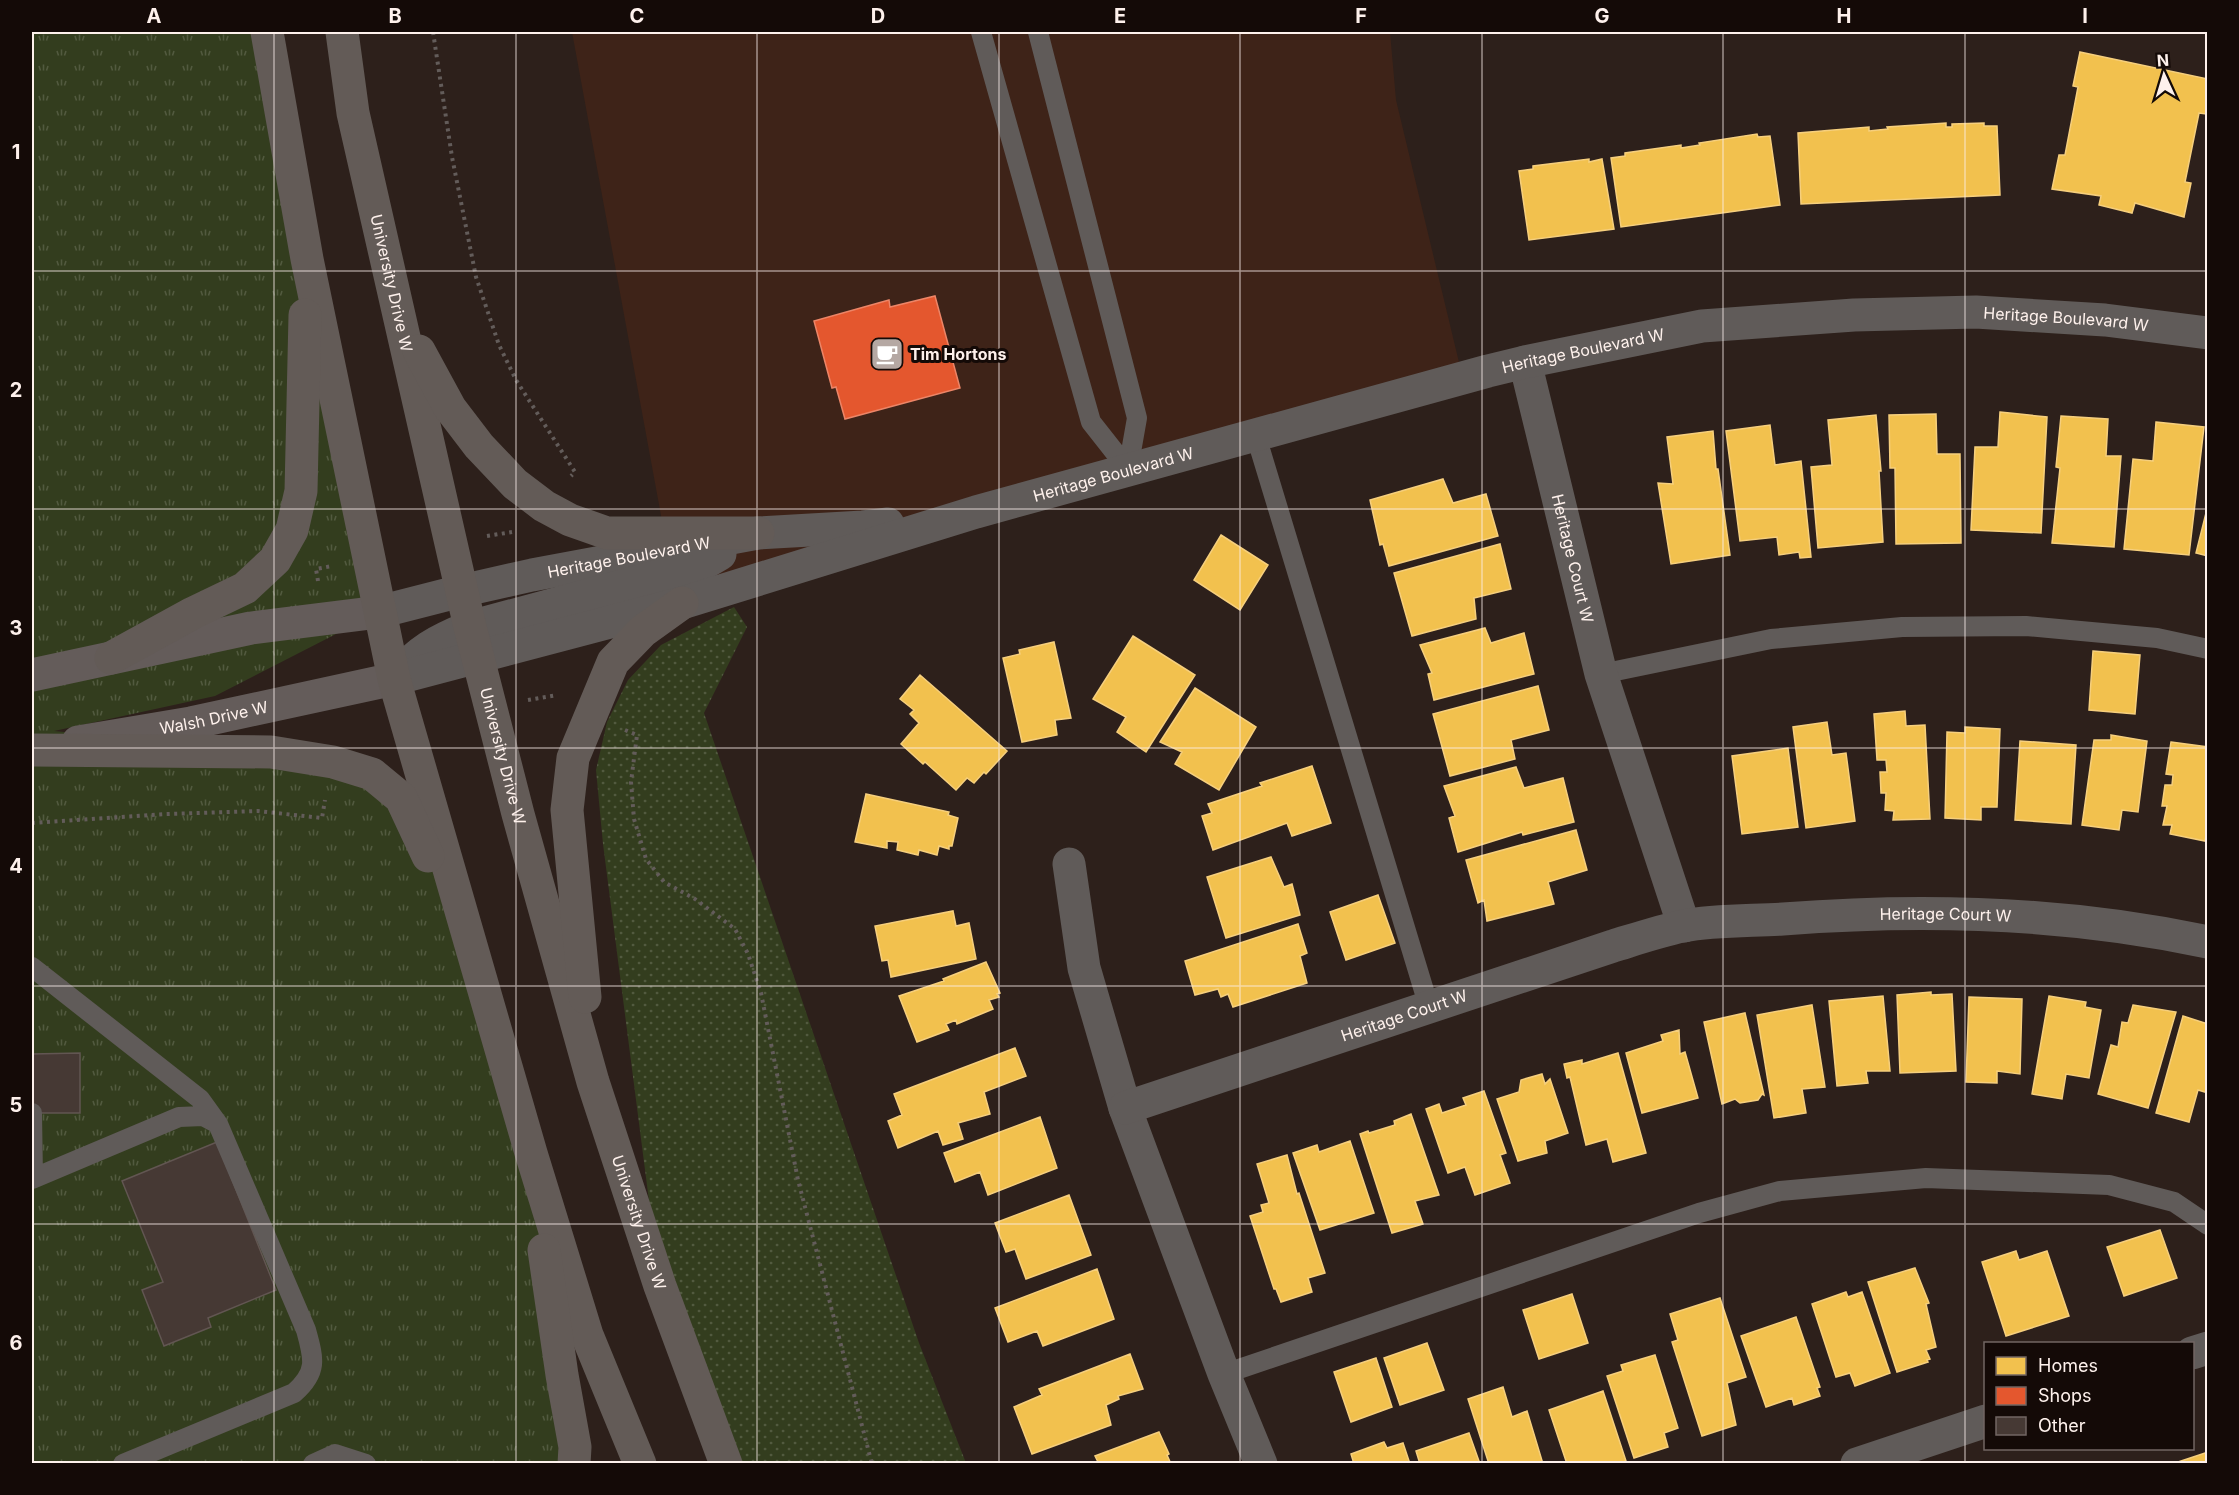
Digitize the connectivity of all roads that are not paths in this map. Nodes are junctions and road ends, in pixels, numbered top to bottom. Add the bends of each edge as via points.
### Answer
1 (267, 32) edge
2 (342, 32) edge
3 (981, 32) edge
4 (1038, 32) edge
5 (307, 259) junction
6 (400, 318) junction
7 (2208, 333) edge
8 (1525, 362) junction
9 (1256, 436) junction
10 (1128, 469) junction
11 (976, 512) junction
12 (758, 533) junction
13 (461, 591) junction
14 (682, 603) junction
15 (379, 612) junction
16 (470, 627) junction
17 (2208, 649) edge
18 (111, 658) junction
19 (478, 659) junction
20 (1601, 674) junction
21 (32, 675) edge
22 (394, 680) junction
23 (32, 750) edge
24 (1069, 864) dead end
25 (1684, 926) junction
26 (2208, 942) edge
27 (472, 950) junction
28 (32, 967) edge
29 (1429, 1007) junction
30 (593, 1082) junction
31 (1125, 1108) junction
32 (32, 1113) edge
33 (218, 1124) junction
34 (531, 1153) junction
35 (32, 1179) edge
36 (2208, 1225) edge
37 (1224, 1374) junction
38 (1984, 1422) edge
39 (123, 1464) edge
40 (313, 1464) edge
41 (366, 1464) edge
42 (574, 1464) edge
43 (640, 1464) edge
44 (726, 1464) edge
45 (1261, 1464) edge
46 (1857, 1464) edge

1 - 5 main road
2 - 6 main road, University Drive W via 353,112
3 - 10 lane via 1091,422
4 - 10 lane via 1137,418
5 - 15 main road
5 - 18 main road via 301,491 292,530 275,560 245,588
6 - 12 main road via 450,408 471,436 515,484 544,506 607,533
6 - 13 main road, University Drive W
7 - 8 street, Heritage Boulevard W via 2105,320 1976,312 1854,315 1702,326
8 - 9 street, Heritage Boulevard W
8 - 20 street, Heritage Court W
9 - 10 street, Heritage Boulevard W
9 - 29 lane
10 - 11 street, Heritage Boulevard W
11 - 12 street, Heritage Boulevard W via 863,527
11 - 14 street, Heritage Boulevard W
12 - 13 street, Heritage Boulevard W
12 - 16 street via 703,564
13 - 15 street, Heritage Boulevard W
13 - 16 main road, University Drive W
14 - 19 street, Heritage Boulevard W
14 - 30 main road via 643,630 613,662 573,758 567,810
15 - 18 main road via 251,628
15 - 22 main road
16 - 19 main road, University Drive W
16 - 22 street via 412,658
17 - 20 lane via 2157,638 2026,626 1902,627 1771,639
18 - 21 main road
19 - 22 street, Heritage Boulevard W
19 - 30 main road, University Drive W
20 - 25 street, Heritage Court W
22 - 23 main road, Walsh Drive W via 191,723
22 - 27 main road
23 - 27 main road via 271,752 333,762 372,774 401,798
24 - 31 street via 1084,968
25 - 26 street, Heritage Court W via 1823,916 1943,913 2066,919
25 - 29 street, Heritage Court W
27 - 34 main road
28 - 33 lane via 200,1099
29 - 31 street, Heritage Court W
30 - 44 main road, University Drive W via 660,1286
31 - 37 street
32 - 35 lane
33 - 35 lane via 203,1116 179,1117
33 - 39 lane via 306,1330 313,1353 312,1370 307,1382 294,1393
34 - 42 main road via 575,1447
34 - 43 main road via 587,1335
36 - 37 lane via 2174,1202 2109,1185 1926,1178 1780,1191 1699,1213
37 - 45 street
38 - 46 street
40 - 41 lane via 335,1454

